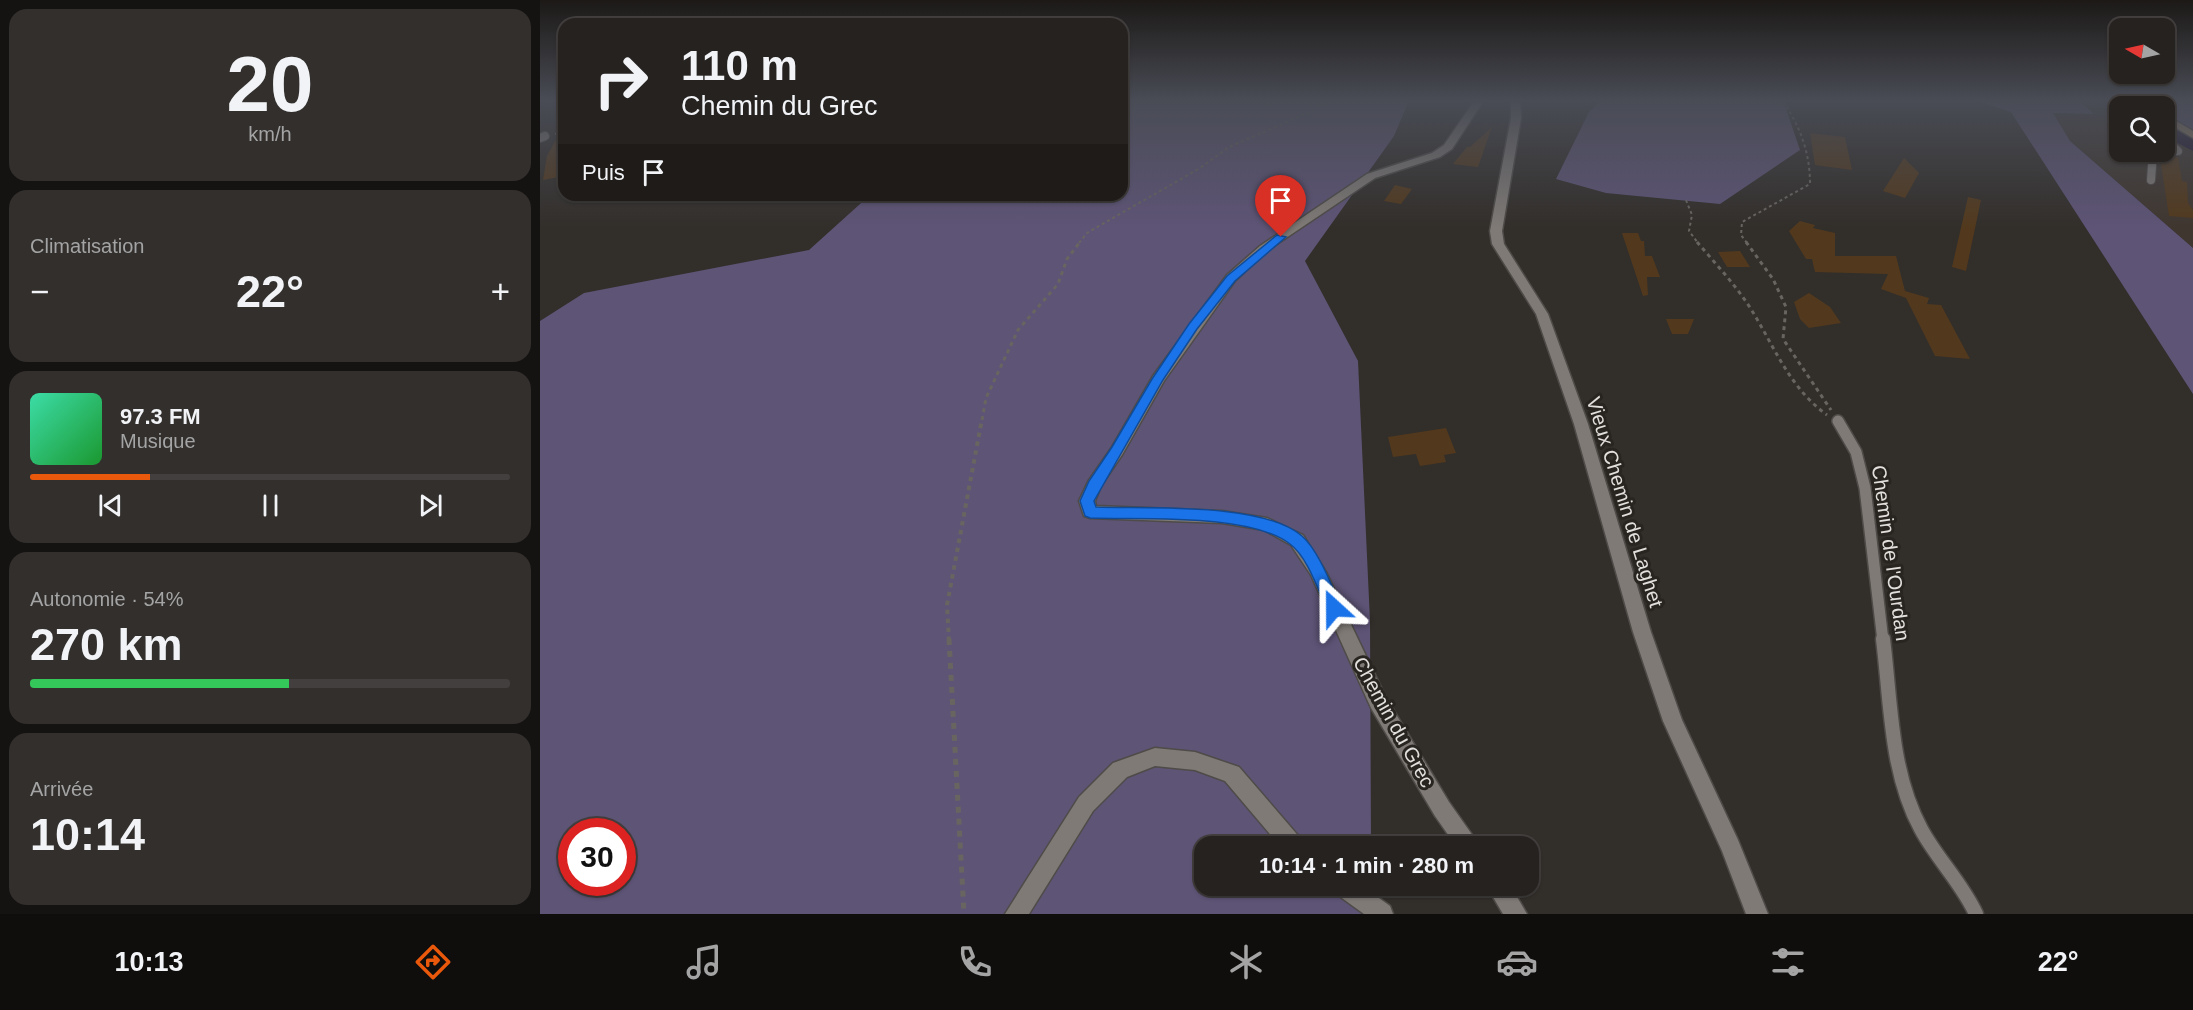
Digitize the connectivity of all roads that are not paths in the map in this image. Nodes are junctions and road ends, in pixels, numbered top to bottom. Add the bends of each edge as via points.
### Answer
1 (1451, 143) edge
2 (1512, 143) edge
3 (2152, 162) edge
4 (2151, 180) dead end
5 (1838, 421) road end
6 (1285, 836) edge
7 (1462, 836) edge
8 (1358, 896) edge
9 (1504, 896) edge
10 (1016, 914) edge
11 (1382, 914) edge
12 (1516, 914) edge
13 (1756, 914) edge
14 (1976, 914) edge

1 - 7 street, Chemin du Grec via 1436,155 1371,176 1264,248 1231,278 1158,379 1087,501 1090,512 1222,517 1268,524 1297,540 1318,572 1378,702
2 - 13 street, Vieux Chemin de Laghet via 1496,231 1498,244 1542,314 1581,424 1642,632 1673,721 1731,847
3 - 4 lane
5 - 14 lane, Chemin de l'Ourdan via 1856,452 1865,488 1900,779 1921,829
6 - 10 street via 1232,774 1195,761 1155,757 1120,770 1086,804
8 - 11 street
9 - 12 street

